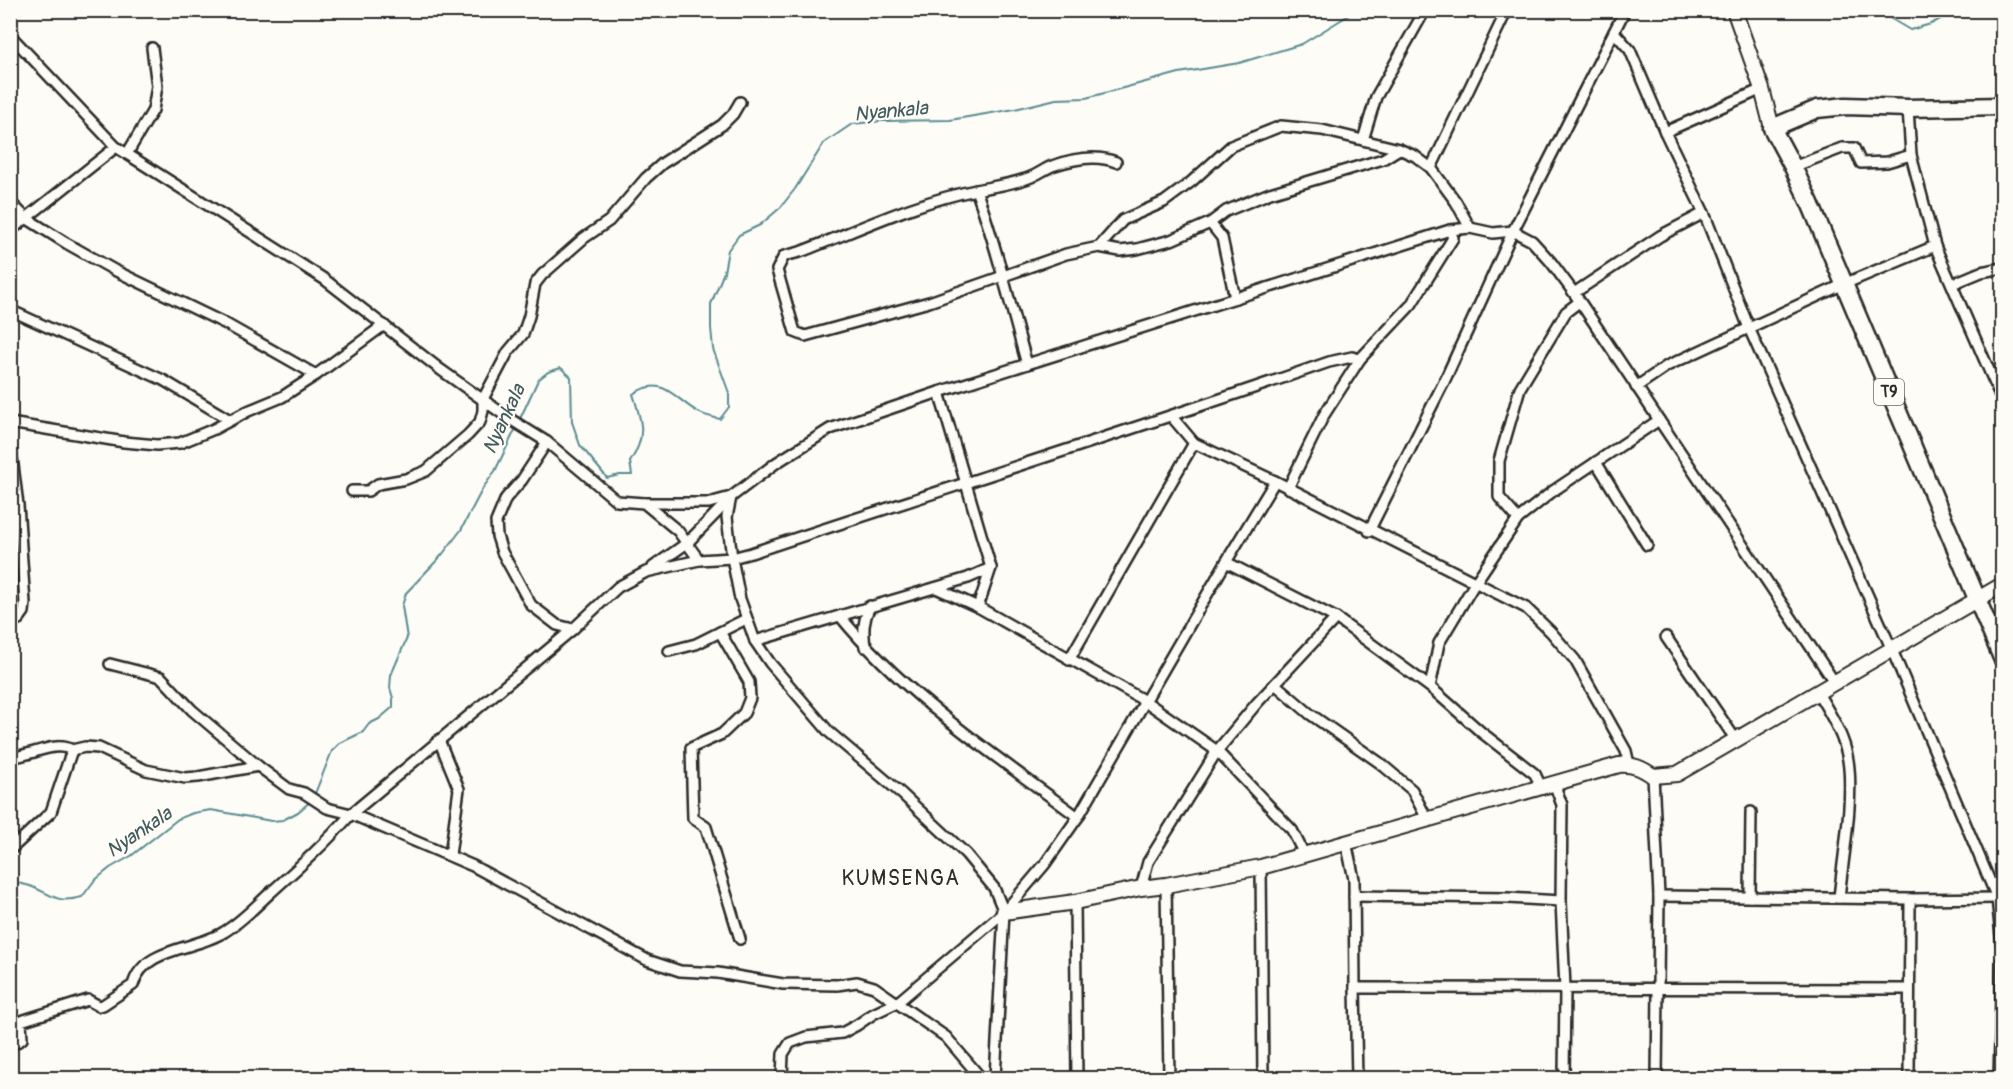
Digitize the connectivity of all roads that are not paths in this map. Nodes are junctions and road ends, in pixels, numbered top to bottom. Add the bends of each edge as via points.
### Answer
1 (1425, 10) edge
2 (1507, 10) edge
3 (1625, 10) edge
4 (1734, 10) edge
5 (1614, 32) junction
6 (10, 35) edge
7 (152, 48) dead end
8 (1762, 89) junction
9 (740, 102) dead end
10 (2002, 106) edge
11 (1908, 108) junction
12 (1772, 128) junction
13 (1665, 132) junction
14 (1363, 140) junction
15 (116, 147) junction
16 (1399, 149) junction
17 (127, 154) junction
18 (1911, 155) junction
19 (1116, 162) dead end
20 (1793, 167) junction
21 (1431, 168) junction
22 (976, 190) junction
23 (10, 202) edge
24 (1704, 213) junction
25 (10, 215) edge
26 (26, 218) junction
27 (1210, 223) junction
28 (1470, 228) junction
29 (1450, 230) junction
30 (10, 231) edge
31 (1513, 231) junction
32 (1935, 246) junction
33 (1099, 247) junction
34 (2002, 268) edge
35 (1002, 276) junction
36 (1844, 284) junction
37 (1952, 284) junction
38 (1576, 297) junction
39 (1235, 298) junction
40 (12, 313) edge
41 (384, 325) junction
42 (1749, 328) junction
43 (1360, 359) junction
44 (1027, 364) junction
45 (316, 375) junction
46 (1636, 387) junction
47 (939, 392) junction
48 (483, 399) junction
49 (2002, 400) edge
50 (1172, 417) junction
51 (230, 420) junction
52 (1659, 420) junction
53 (11, 423) edge
54 (10, 439) edge
55 (547, 442) junction
56 (1194, 443) junction
57 (1596, 462) junction
58 (1275, 481) junction
59 (966, 482) junction
60 (1288, 488) junction
61 (352, 491) dead end
62 (731, 497) junction
63 (644, 503) junction
64 (1518, 519) junction
65 (1369, 531) junction
66 (687, 543) junction
67 (1647, 545) dead end
68 (732, 558) junction
69 (699, 560) junction
70 (1226, 562) junction
71 (991, 568) junction
72 (646, 572) junction
73 (1475, 583) junction
74 (2002, 585) edge
75 (936, 588) junction
76 (1978, 600) junction
77 (870, 606) junction
78 (978, 607) junction
79 (840, 616) junction
80 (1336, 618) junction
81 (746, 619) junction
82 (10, 621) edge
83 (573, 629) junction
84 (720, 632) junction
85 (1666, 637) dead end
86 (755, 641) junction
87 (865, 647) junction
88 (1892, 650) junction
89 (669, 651) dead end
90 (2002, 658) edge
91 (1069, 660) junction
92 (110, 664) dead end
93 (1835, 683) junction
94 (1275, 684) junction
95 (1430, 687) junction
96 (1818, 693) junction
97 (1145, 701) junction
98 (439, 740) junction
99 (1736, 740) junction
100 (72, 750) junction
101 (1217, 751) junction
102 (10, 757) edge
103 (1629, 764) junction
104 (258, 766) junction
105 (1653, 776) junction
106 (1547, 785) junction
107 (1752, 812) dead end
108 (351, 814) junction
109 (1078, 817) junction
110 (1427, 819) junction
111 (1346, 842) junction
112 (10, 850) edge
113 (1304, 854) junction
114 (450, 855) junction
115 (1261, 867) junction
116 (1166, 885) junction
117 (1141, 888) junction
118 (1354, 896) junction
119 (1659, 896) junction
120 (1750, 897) junction
121 (1839, 898) junction
122 (2000, 898) edge
123 (1910, 899) junction
124 (1562, 901) junction
125 (1076, 902) junction
126 (1004, 912) junction
127 (740, 939) dead end
128 (2002, 946) edge
129 (2002, 960) edge
130 (1354, 988) junction
131 (1565, 988) junction
132 (1659, 988) junction
133 (1909, 989) junction
134 (898, 1002) junction
135 (10, 1046) edge
136 (782, 1078) edge
137 (981, 1078) edge
138 (995, 1078) edge
139 (1077, 1078) edge
140 (1169, 1078) edge
141 (1263, 1078) edge
142 (1358, 1078) edge
143 (1564, 1078) edge
144 (1657, 1078) edge
145 (1909, 1078) edge
146 (1972, 1078) edge
147 (2000, 1078) edge

1 - 14 street via 1376,97
2 - 21 street
3 - 5 street
4 - 8 street
5 - 13 street via 1630,50
5 - 31 street
6 - 15 street
7 - 17 street via 157,87 153,110
8 - 12 street
8 - 13 street
9 - 48 street via 722,124 646,177 609,221 542,274 535,284 523,334 508,352
10 - 11 highway
11 - 12 highway via 1817,109
11 - 18 street
12 - 20 highway, T9
13 - 24 street
14 - 16 street
14 - 33 street via 1281,126 1255,135 1231,146 1164,202 1123,220
15 - 17 street
15 - 26 street
16 - 21 street
16 - 27 street via 1383,159 1270,193 1226,211
17 - 41 street via 324,279
18 - 20 street via 1887,162 1861,163 1854,148 1842,148
18 - 32 street
19 - 22 street via 1086,158 1052,166 1032,177
20 - 36 highway, T9
21 - 28 street
22 - 35 street
22 - 35 street via 894,215 784,256 777,270 795,332 805,336 929,302
23 - 26 street
24 - 38 street via 1660,236
24 - 42 street
25 - 26 street
26 - 30 street
26 - 45 street via 114,270 226,324
27 - 33 street via 1137,249
27 - 39 street via 1222,238
28 - 29 street
28 - 31 street via 1493,233
29 - 39 street
29 - 43 street via 1453,238 1411,305
31 - 38 street via 1532,241
31 - 65 street via 1444,382
32 - 36 street
32 - 37 street
33 - 35 street
34 - 37 street
35 - 44 street
36 - 42 street
36 - 76 highway, T9
37 - 49 street
38 - 46 street
38 - 64 street via 1521,388 1499,461 1499,497
39 - 44 street
40 - 51 street via 163,380
41 - 45 street
41 - 48 street
42 - 46 street via 1667,366
42 - 88 street
43 - 50 street via 1329,362
43 - 60 street via 1324,416
44 - 47 street
45 - 51 street via 282,397
46 - 52 street
47 - 59 street
47 - 62 street via 831,429
48 - 55 street
48 - 61 street via 480,422 426,471 378,484 368,491
50 - 56 street
50 - 59 street
51 - 53 street via 180,443 157,445
52 - 57 street
52 - 93 street
53 - 54 street
54 - 82 street via 25,603 19,619
55 - 63 street via 617,501
55 - 83 street via 506,498 496,522 497,536 531,605 557,625
56 - 58 street
56 - 91 street
57 - 64 street
57 - 67 street
58 - 60 street
58 - 70 street
59 - 68 street
59 - 71 street
60 - 65 street
62 - 63 street via 709,503
62 - 66 street
62 - 68 street via 727,517
63 - 66 street
64 - 73 street
65 - 73 street
66 - 69 street
66 - 72 street
68 - 69 street
68 - 81 street
69 - 72 street
70 - 80 street
70 - 97 street
71 - 75 street
71 - 78 street
72 - 83 street via 618,587
73 - 95 street via 1439,643
73 - 103 street via 1526,608 1575,660 1626,751
74 - 76 street
75 - 77 street
75 - 78 street
76 - 88 street
76 - 90 highway, T9
77 - 79 street
77 - 87 street via 863,629
78 - 91 street
79 - 86 street
79 - 87 street
80 - 94 street
80 - 95 street
81 - 84 street
81 - 86 street
83 - 98 street
84 - 89 street
84 - 127 street via 748,682 750,698 744,712 722,734 691,748 693,818 706,827
85 - 99 street
86 - 126 street via 829,732 966,854 994,888
87 - 109 street via 941,716
88 - 93 street
88 - 122 street
91 - 97 street
92 - 104 street via 161,677 192,710
93 - 96 street
94 - 101 street
94 - 110 street via 1412,790
95 - 106 street
96 - 99 street
96 - 121 street via 1838,728 1848,759 1849,795
97 - 101 street
97 - 109 street
98 - 108 street
98 - 114 street via 459,789
99 - 105 street via 1677,774
100 - 102 street via 56,748
100 - 104 street via 99,748 146,770 185,778
100 - 112 street via 51,812
101 - 113 street via 1292,830
101 - 117 street via 1148,862
103 - 105 street
103 - 106 street
104 - 108 street via 289,789 304,793 327,808
105 - 119 street
106 - 110 street
106 - 124 street via 1562,806
107 - 120 street
108 - 114 street
108 - 135 street via 329,840 223,933 176,948 143,967 133,985 103,1005 88,1000 21,1021 22,1039
109 - 126 street
110 - 111 street
111 - 113 street
111 - 118 street
113 - 115 street
114 - 134 street via 647,960 680,971 783,984 856,982 874,987
115 - 116 street
115 - 141 street
116 - 117 street
116 - 140 street
117 - 125 street
118 - 124 street
118 - 130 street
119 - 120 street
119 - 132 street
120 - 121 street
121 - 123 street
122 - 123 street
122 - 128 street
123 - 133 street
124 - 131 street
125 - 126 street
125 - 139 street
126 - 134 street
126 - 138 street
129 - 147 street
130 - 131 street
130 - 142 street
131 - 132 street
131 - 143 street
132 - 133 street
132 - 144 street
133 - 145 street
134 - 136 street via 842,1033 790,1043 783,1054
134 - 137 street via 946,1037
146 - 147 street

